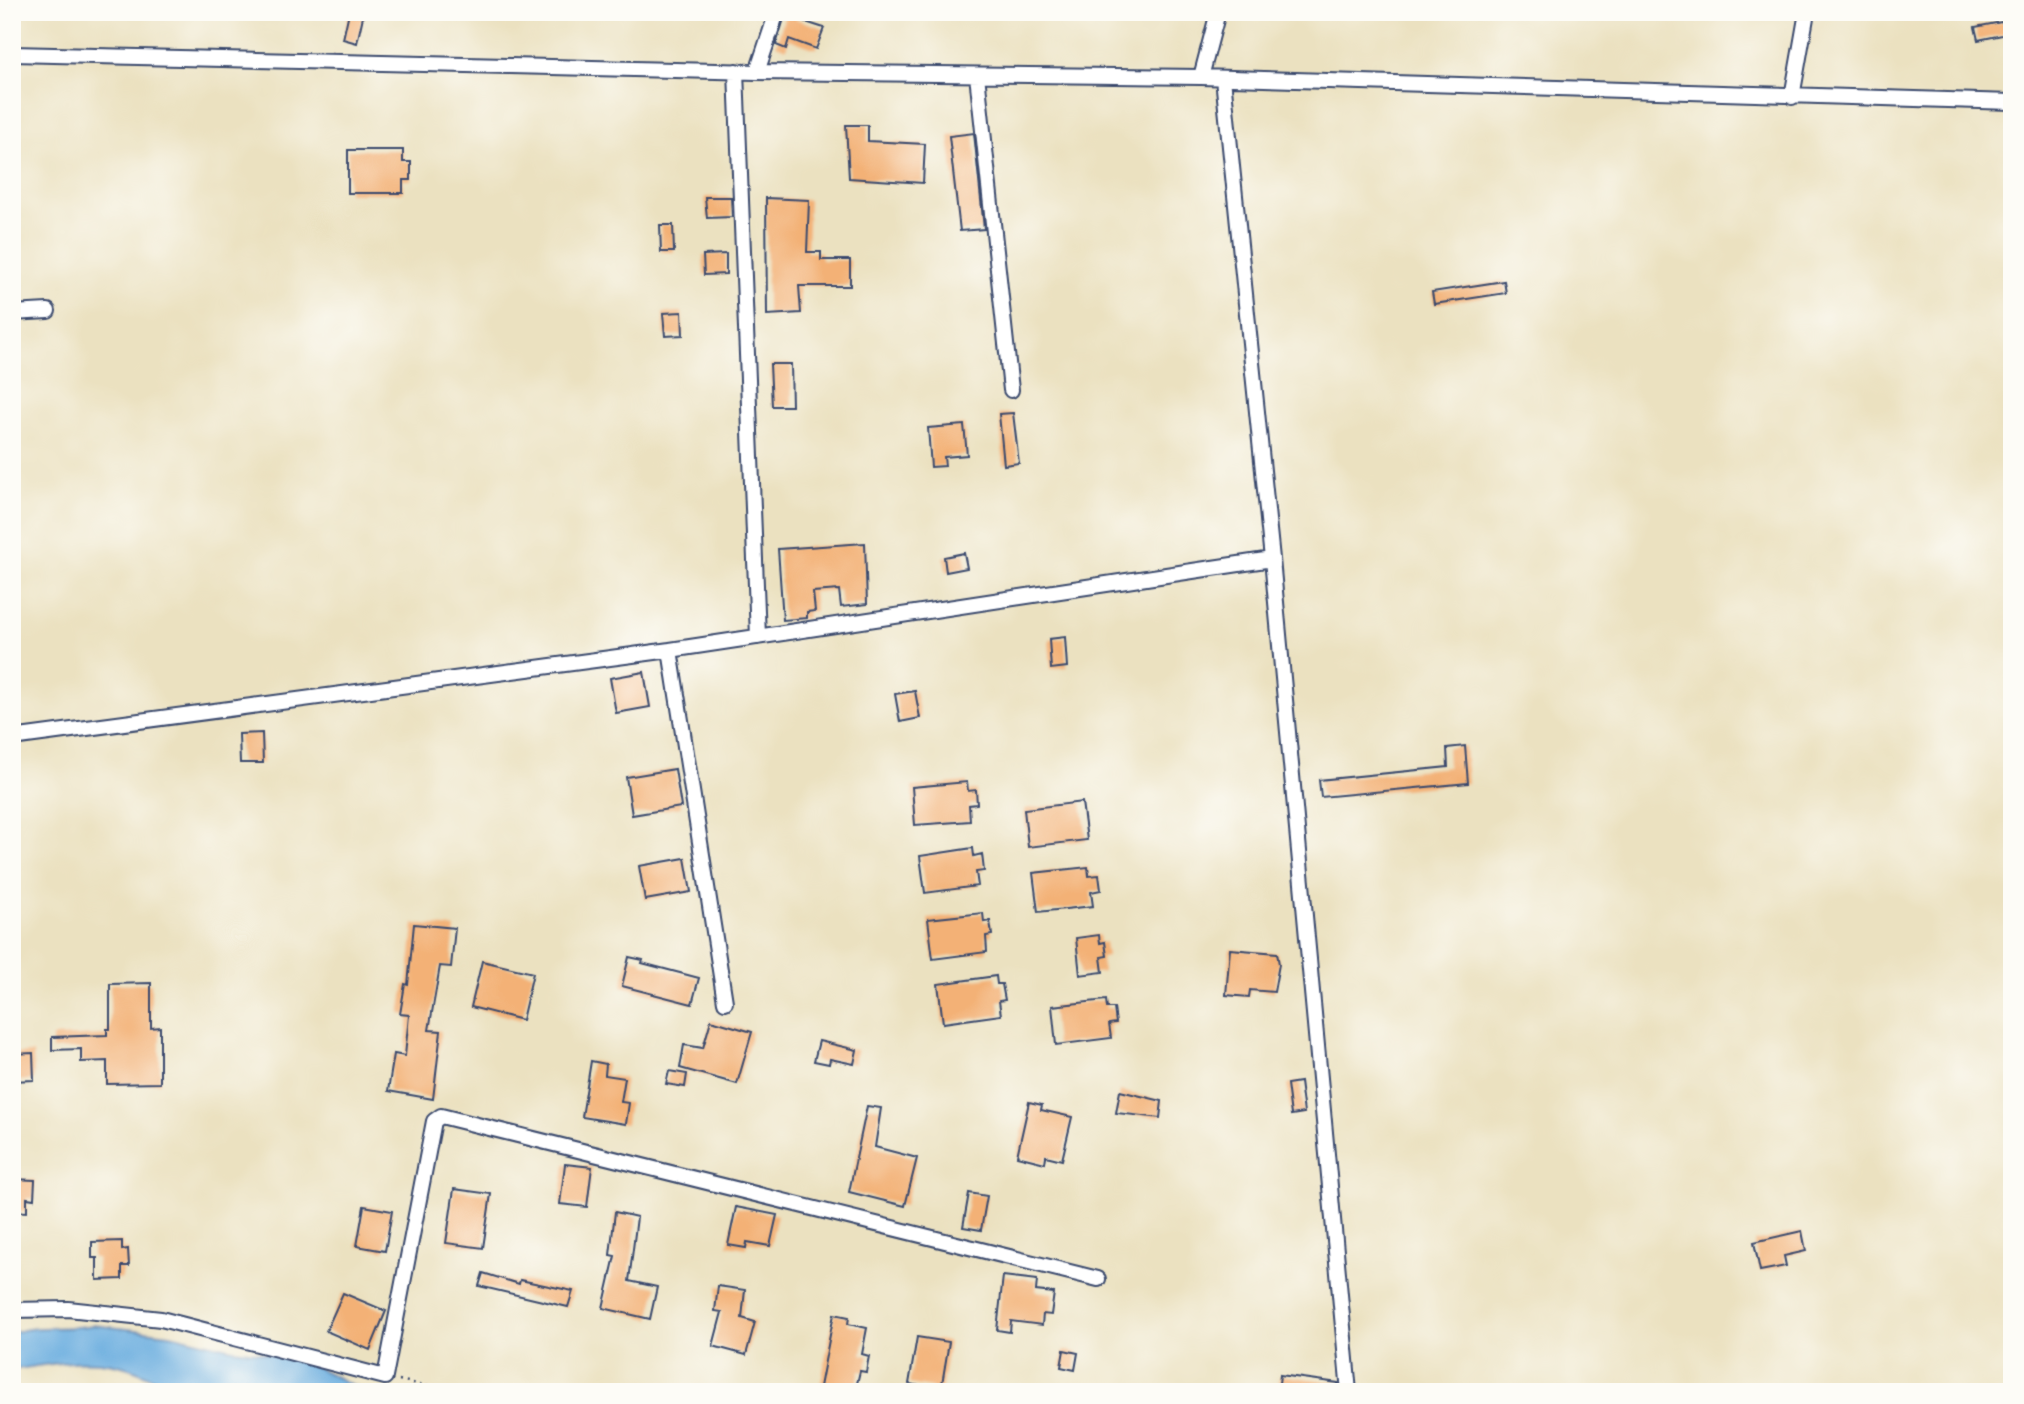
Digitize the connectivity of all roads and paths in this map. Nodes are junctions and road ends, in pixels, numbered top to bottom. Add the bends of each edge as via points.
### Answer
1 (777, 12) edge
2 (1218, 12) edge
3 (1807, 12) edge
4 (12, 54) edge
5 (736, 72) junction
6 (757, 72) junction
7 (977, 75) junction
8 (1201, 77) junction
9 (1223, 78) junction
10 (1791, 97) junction
11 (2012, 102) edge
12 (48, 311) dead end
13 (12, 313) edge
14 (1011, 390) dead end
15 (1272, 559) junction
16 (758, 637) junction
17 (670, 650) junction
18 (12, 738) edge
19 (724, 1002) dead end
20 (1098, 1279) dead end
21 (12, 1310) edge
22 (385, 1377) junction
23 (455, 1392) edge
24 (1349, 1392) edge

1 - 6 street
2 - 8 street
3 - 10 street
4 - 5 street
5 - 6 street
5 - 16 street
6 - 7 street
7 - 8 street
7 - 14 street
8 - 9 street
9 - 10 street
9 - 15 street
10 - 11 street
12 - 13 street
15 - 16 street
15 - 24 street
16 - 17 street
17 - 18 street
17 - 19 street
20 - 22 street via 441,1116 434,1121
21 - 22 street via 68,1309 161,1319
22 - 23 path

